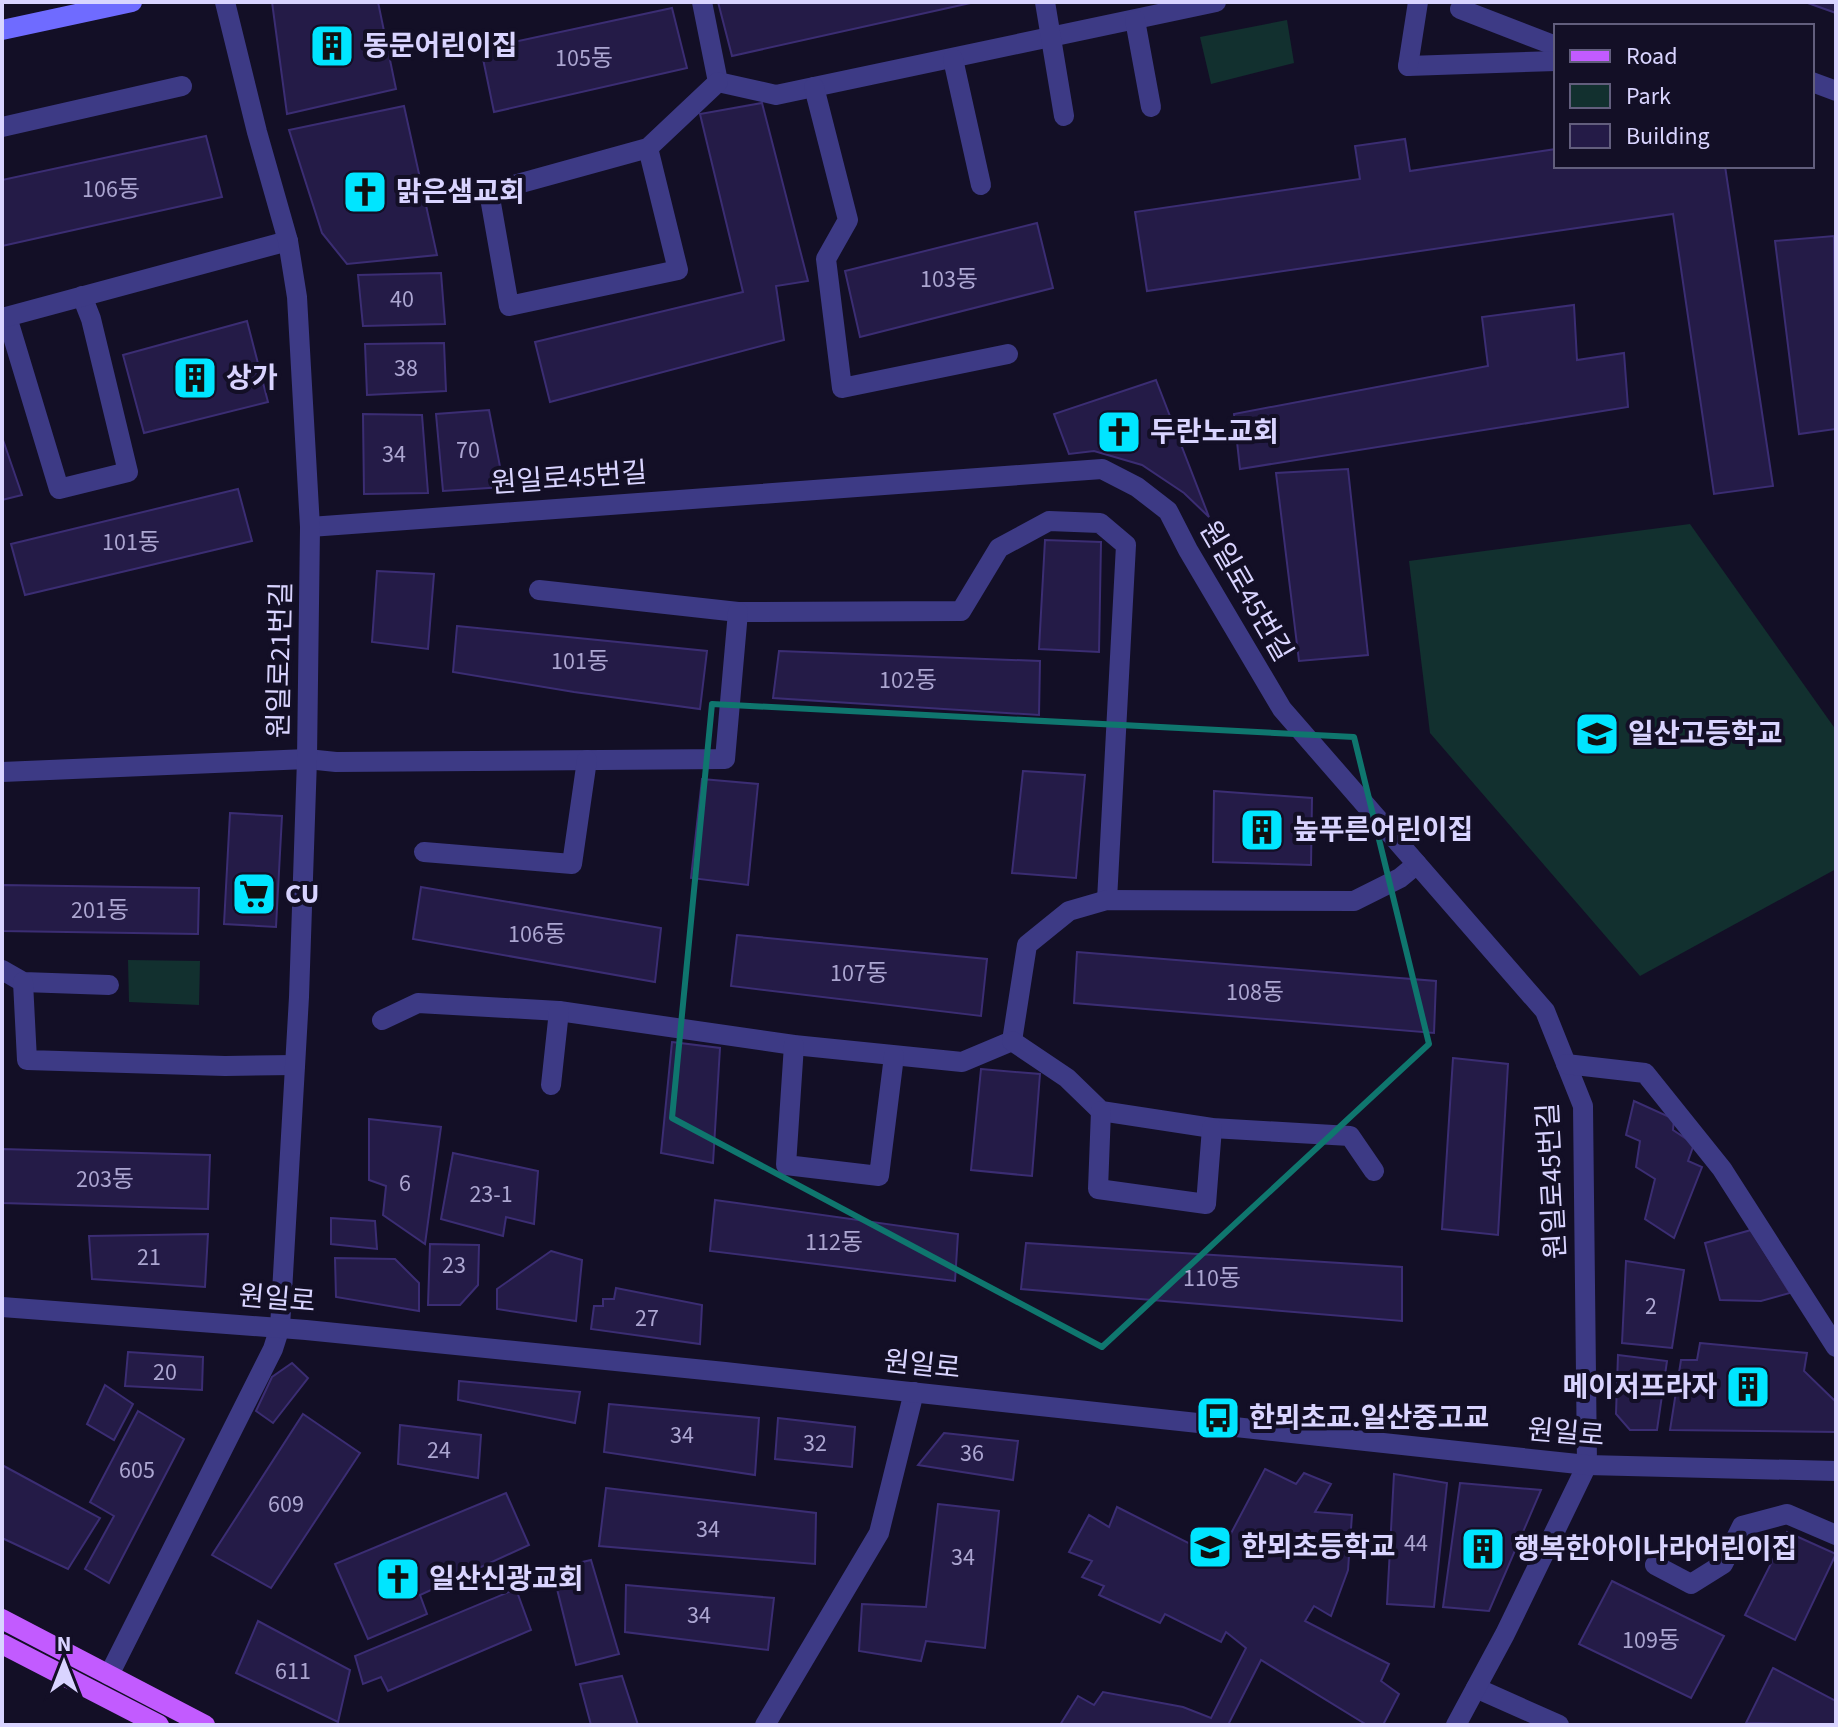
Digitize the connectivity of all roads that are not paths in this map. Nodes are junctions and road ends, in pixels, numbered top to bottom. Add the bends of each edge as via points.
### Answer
1 (132, 2) edge
2 (225, 2) edge
3 (702, 2) edge
4 (1045, 2) edge
5 (1216, 2) edge
6 (1418, 2) edge
7 (1460, 9) dead end
8 (1135, 20) junction
9 (2, 30) edge
10 (1051, 38) junction
11 (1554, 45) edge
12 (953, 59) junction
13 (1554, 61) edge
14 (718, 82) junction
15 (1814, 83) edge
16 (182, 86) dead end
17 (814, 87) junction
18 (1836, 91) edge
19 (1151, 107) dead end
20 (1064, 116) dead end
21 (2, 127) edge
22 (648, 148) junction
23 (981, 185) dead end
24 (288, 241) junction
25 (82, 296) junction
26 (4, 317) edge
27 (1008, 354) dead end
28 (310, 527) junction
29 (539, 590) dead end
30 (738, 612) junction
31 (307, 759) junction
32 (587, 760) junction
33 (2, 772) edge
34 (424, 852) dead end
35 (1417, 864) junction
36 (1107, 900) junction
37 (2, 970) edge
38 (23, 982) junction
39 (109, 985) dead end
40 (559, 1011) junction
41 (382, 1020) dead end
42 (1012, 1041) junction
43 (794, 1045) junction
44 (894, 1056) junction
45 (1566, 1064) junction
46 (295, 1065) junction
47 (551, 1085) dead end
48 (1101, 1111) junction
49 (1212, 1128) junction
50 (1374, 1171) dead end
51 (2, 1307) edge
52 (280, 1327) junction
53 (1836, 1347) edge
54 (914, 1392) junction
55 (1587, 1465) junction
56 (1836, 1471) edge
57 (1836, 1535) edge
58 (1655, 1565) dead end
59 (2, 1619) edge
60 (2, 1644) edge
61 (109, 1675) junction
62 (1476, 1688) junction
63 (159, 1725) edge
64 (205, 1725) edge
65 (765, 1725) edge
66 (1456, 1725) edge
67 (1559, 1725) edge

1 - 9 main road
2 - 24 street, 원일로21번길
3 - 14 street
4 - 10 street
5 - 8 street
6 - 13 street via 1408,66
7 - 11 street
8 - 10 street
8 - 19 street
10 - 12 street
10 - 20 street
12 - 17 street
12 - 23 street
14 - 17 street via 776,95
14 - 22 street
15 - 18 street
16 - 21 street
17 - 27 street via 848,220 826,259 842,388
22 - 22 street via 489,192 509,306 678,270
24 - 25 street
24 - 28 street, 원일로21번길 via 297,297
25 - 26 street
25 - 26 street via 128,472 59,489
28 - 31 street, 원일로21번길
28 - 35 street, 원일로45번길 via 1102,469 1168,511 1282,709
29 - 30 street
30 - 32 street via 725,759
30 - 36 street via 961,611 999,548 1049,521 1100,523 1126,545
31 - 32 street
31 - 33 street
31 - 46 street, 원일로21번길
32 - 34 street via 572,864
35 - 36 street via 1354,901
35 - 45 street, 원일로45번길 via 1545,1011
36 - 42 street via 1069,911 1027,945
37 - 38 street
38 - 39 street
38 - 46 street via 27,1060
40 - 41 street via 418,1003
40 - 43 street
40 - 47 street
42 - 44 street via 962,1062
42 - 48 street via 1067,1078
43 - 44 street
43 - 44 street via 786,1165 879,1176
45 - 53 street via 1645,1073 1722,1169
45 - 55 street, 원일로45번길 via 1583,1106
46 - 52 street, 원일로21번길
48 - 49 street
48 - 49 street via 1098,1189 1206,1204
49 - 50 street via 1350,1136
51 - 52 street, 원일로
52 - 54 street, 원일로
52 - 61 street, 원일로21번길
54 - 55 street, 원일로
54 - 65 street via 879,1533
55 - 56 street, 원일로
55 - 62 street
57 - 58 street via 1787,1514 1742,1526 1723,1564 1691,1584
59 - 61 main road
60 - 63 main road
61 - 64 main road
62 - 66 street
62 - 67 street

